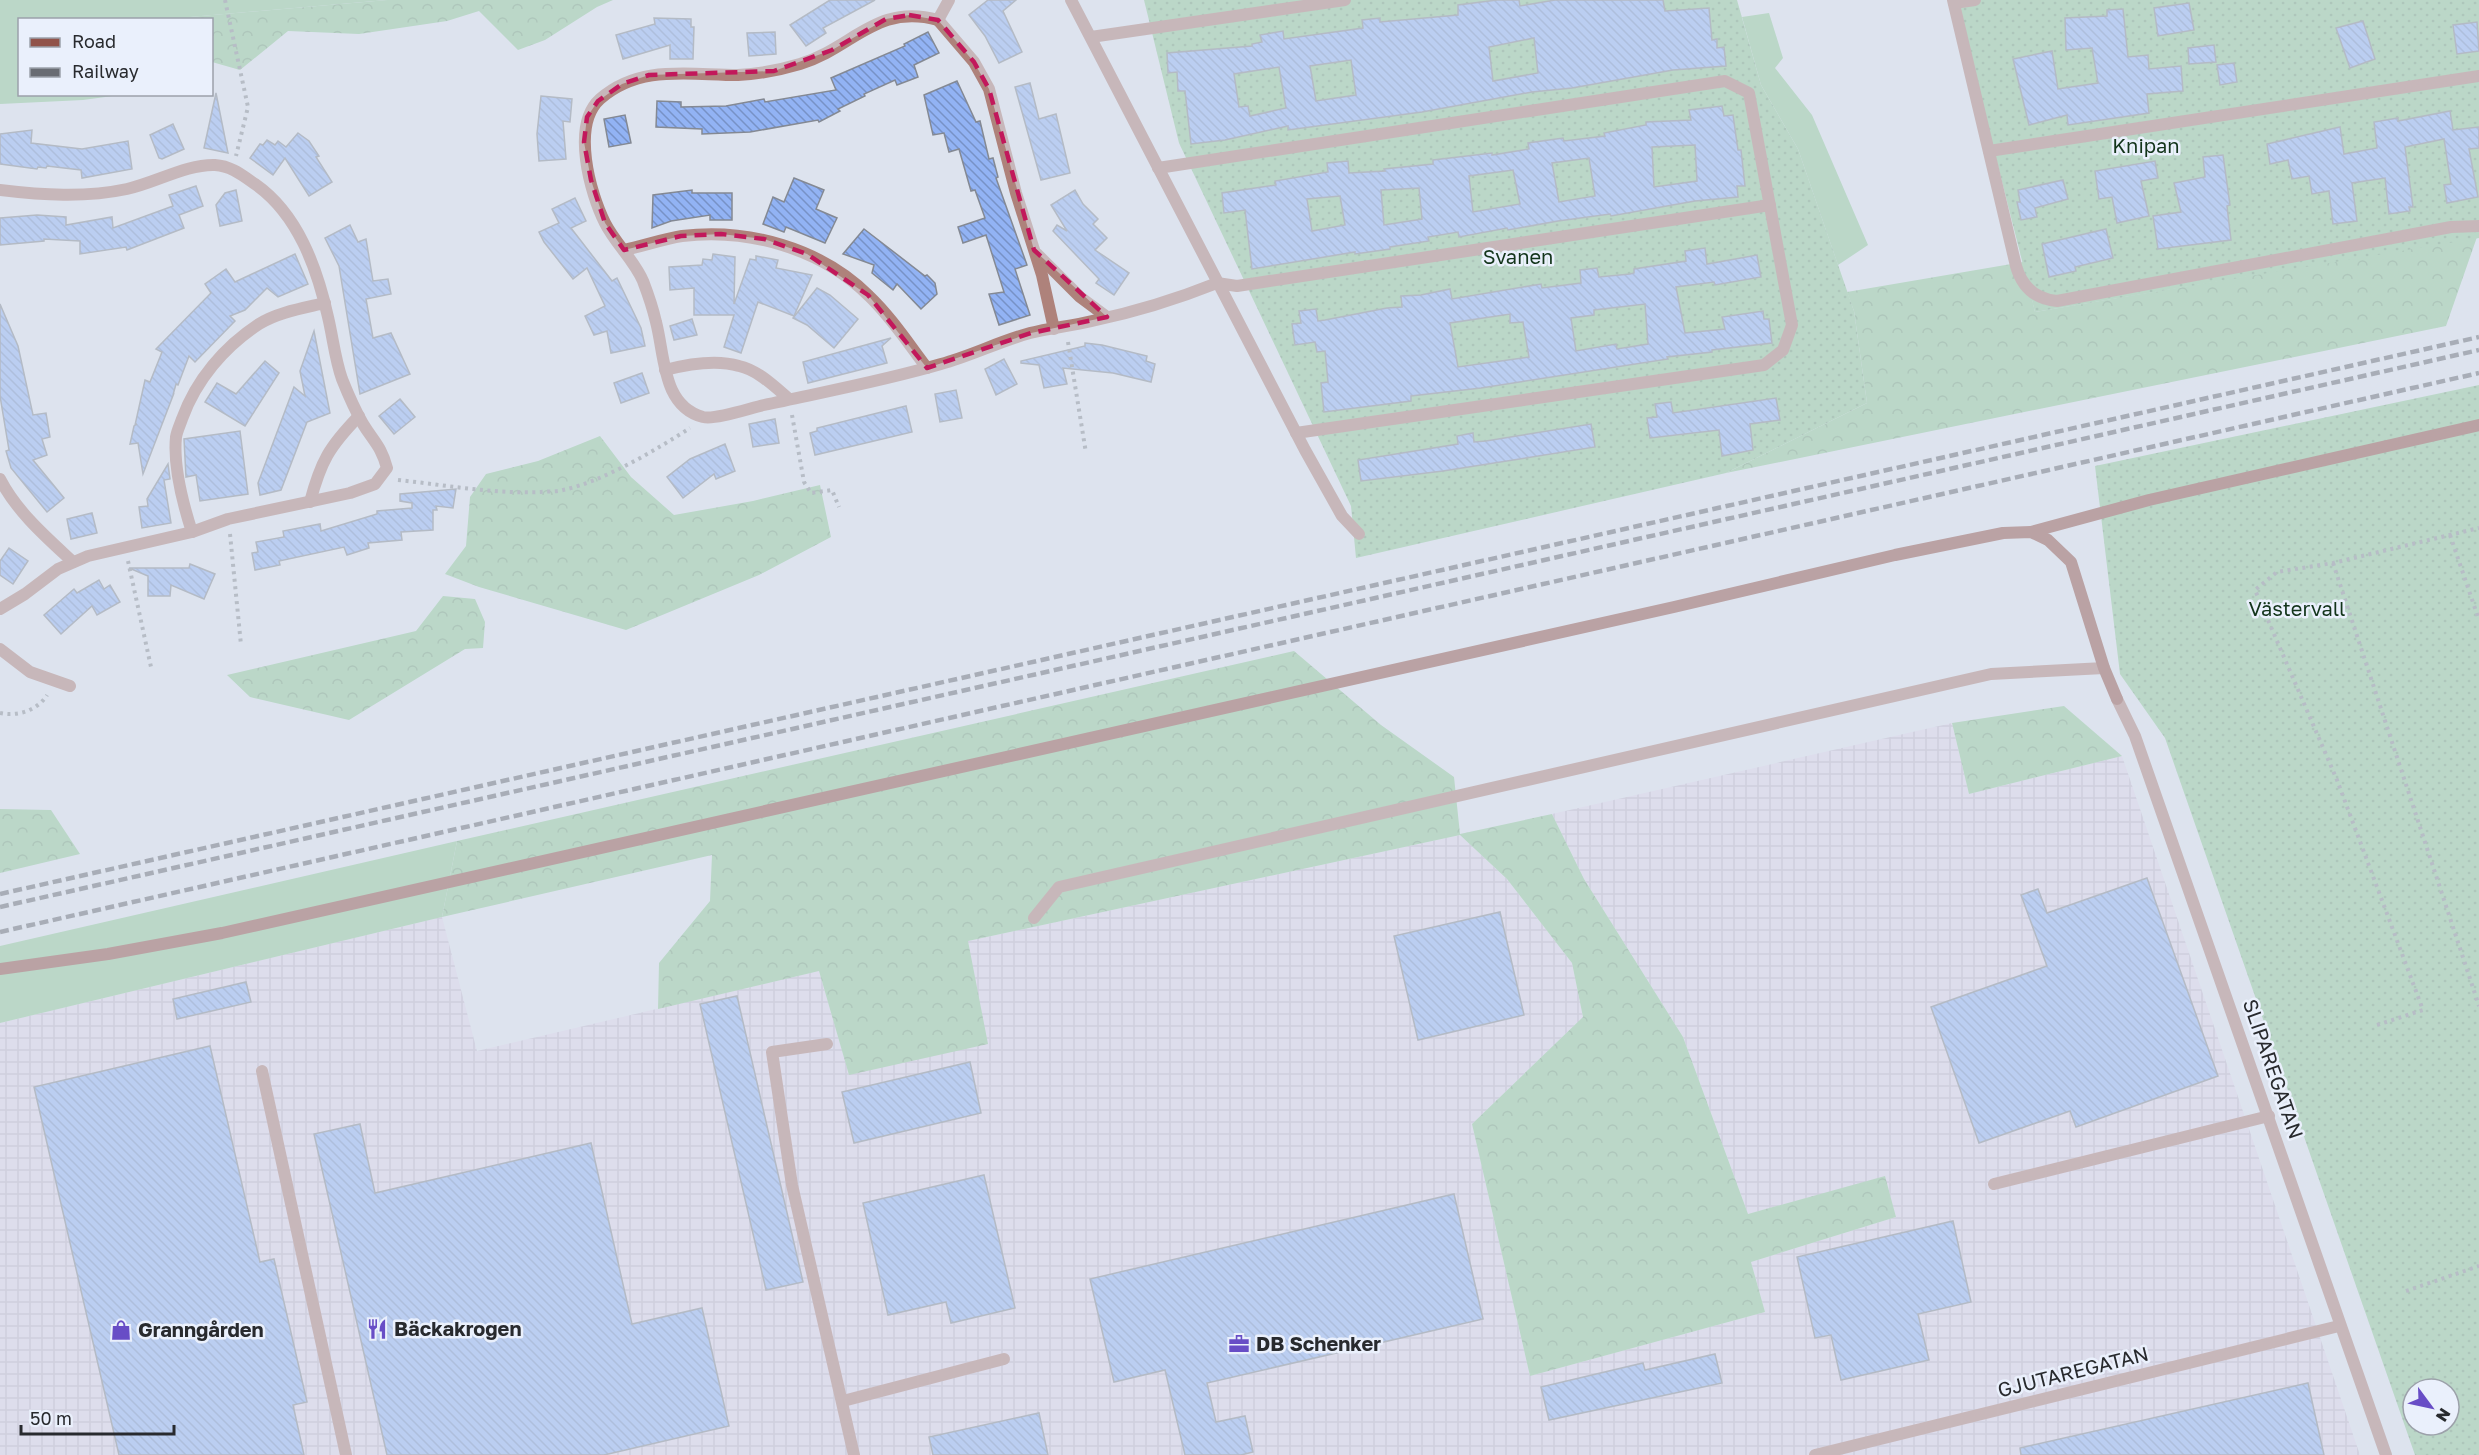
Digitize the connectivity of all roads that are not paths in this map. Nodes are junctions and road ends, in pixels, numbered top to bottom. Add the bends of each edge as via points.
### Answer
1 (949, 0) edge
2 (1071, 0) edge
3 (1339, 0) edge
4 (1975, 0) edge
5 (1954, 2) edge
6 (938, 20) junction
7 (1091, 37) junction
8 (2479, 76) edge
9 (1989, 151) junction
10 (1158, 168) junction
11 (0, 190) edge
12 (1770, 205) junction
13 (2479, 226) edge
14 (624, 250) junction
15 (1034, 250) junction
16 (1217, 283) junction
17 (325, 303) junction
18 (1107, 317) junction
19 (1059, 327) junction
20 (927, 368) junction
21 (665, 370) junction
22 (789, 399) junction
23 (359, 416) junction
24 (2479, 425) edge
25 (1296, 433) junction
26 (0, 478) edge
27 (310, 502) junction
28 (192, 532) junction
29 (2031, 532) junction
30 (1359, 534) dead end
31 (73, 562) junction
32 (0, 609) edge
33 (0, 649) edge
34 (2104, 668) junction
35 (70, 686) dead end
36 (2117, 699) joint
37 (1034, 918) dead end
38 (0, 969) edge
39 (827, 1044) dead end
40 (262, 1071) dead end
41 (2269, 1116) junction
42 (1994, 1184) dead end
43 (2339, 1326) junction
44 (1004, 1359) dead end
45 (843, 1401) junction
46 (346, 1455) edge
47 (854, 1455) edge
48 (1815, 1455) edge
49 (2386, 1455) edge

1 - 6 street
2 - 7 street
3 - 7 street
4 - 5 street
5 - 9 street
6 - 14 street via 909,15 886,19 832,50 774,71 649,75 622,84 598,101 587,117 585,152 605,223
6 - 15 street via 974,62 988,89
7 - 10 street
8 - 9 street
9 - 13 street via 2018,273 2027,288 2046,300 2451,227
10 - 12 street via 1725,81 1749,93
10 - 16 street
11 - 17 street via 37,195 88,194 126,189 196,167 232,168 264,190 298,231 318,274
12 - 16 street via 1237,286
12 - 25 street via 1792,325 1783,350 1764,365
14 - 20 street via 681,236 721,234 764,239 807,254 868,295
14 - 21 street via 642,279 656,322
15 - 18 street via 1080,297
15 - 19 street
16 - 18 street
16 - 25 street
17 - 23 street via 337,364
17 - 28 street via 260,323 204,375 176,436 183,503
18 - 19 street
19 - 20 street
20 - 22 street
21 - 22 street via 712,363 740,366
21 - 22 street via 669,387 683,408 706,418
23 - 27 street via 336,439 318,470
23 - 27 street via 382,450 387,468 375,484
24 - 29 main road via 2149,500
25 - 30 street via 1342,516
26 - 31 street via 24,514
27 - 28 street via 228,519
28 - 31 street via 124,546
29 - 34 main road via 2048,540 2071,562
29 - 38 main road via 2003,533 1895,555 222,933
31 - 32 street via 58,568
33 - 35 street via 30,672
34 - 36 main road
34 - 37 street via 1991,674 1059,887
36 - 41 street, SLIPAREGATAN via 2135,736
39 - 45 street via 772,1052 792,1185
40 - 46 street
41 - 42 street
41 - 43 street, SLIPAREGATAN
43 - 48 street, GJUTAREGATAN
43 - 49 street, SLIPAREGATAN
44 - 45 street
45 - 47 street

